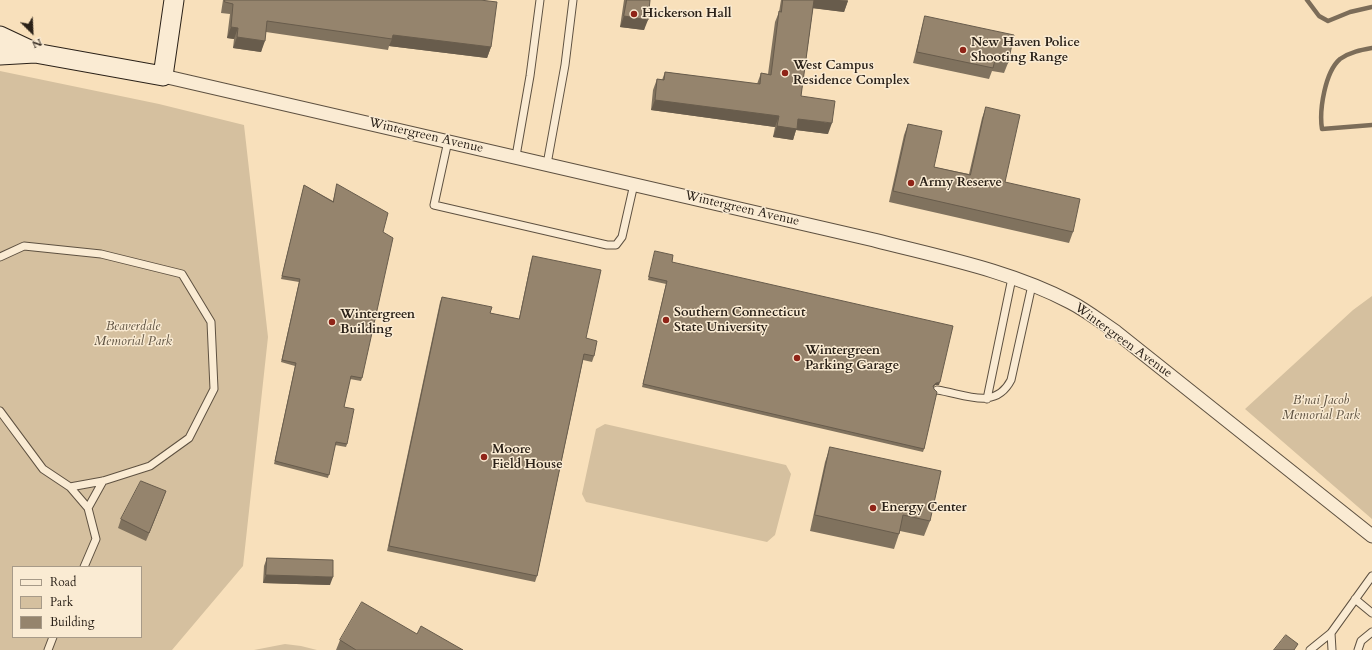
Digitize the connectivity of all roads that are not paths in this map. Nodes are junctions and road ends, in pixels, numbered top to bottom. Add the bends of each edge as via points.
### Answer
1 (174, 0) edge
2 (540, 0) edge
3 (573, 0) edge
4 (0, 36) edge
5 (35, 53) junction
6 (0, 55) edge
7 (163, 76) junction
8 (448, 141) junction
9 (516, 156) junction
10 (547, 164) junction
11 (634, 184) junction
12 (0, 257) edge
13 (1012, 278) junction
14 (1032, 285) junction
15 (937, 390) edge
16 (987, 399) junction
17 (0, 411) edge
18 (102, 481) junction
19 (70, 487) junction
20 (88, 508) junction
21 (1372, 536) edge
22 (84, 566) edge
23 (1372, 576) edge
24 (1355, 599) junction
25 (1372, 614) edge
26 (1332, 632) junction
27 (1372, 632) edge
28 (54, 638) edge
29 (48, 650) edge
30 (1310, 650) edge
31 (1332, 650) edge
32 (1358, 650) edge

1 - 7 street
2 - 9 lane
3 - 10 lane via 565,65
4 - 5 street, Wintergreen Avenue
5 - 6 street, Wintergreen Avenue
5 - 7 street, Wintergreen Avenue
7 - 8 street, Wintergreen Avenue
8 - 9 street, Wintergreen Avenue
8 - 11 lane via 434,205 607,245 616,245 622,237
9 - 10 street, Wintergreen Avenue
10 - 11 street, Wintergreen Avenue
11 - 13 street, Wintergreen Avenue via 874,240
12 - 18 lane via 24,246 102,254 182,274 210,322 214,389 189,438 150,466
13 - 14 street, Wintergreen Avenue
13 - 16 lane
14 - 16 lane via 1012,380 1006,391 996,398
14 - 21 street, Wintergreen Avenue via 1071,302 1116,332
15 - 16 lane
17 - 19 lane via 43,469
18 - 19 lane
18 - 20 lane
19 - 20 lane
20 - 22 lane via 96,539
23 - 24 lane
24 - 25 lane
24 - 26 lane
26 - 30 lane
26 - 31 lane
27 - 32 lane via 1361,641
28 - 29 lane

